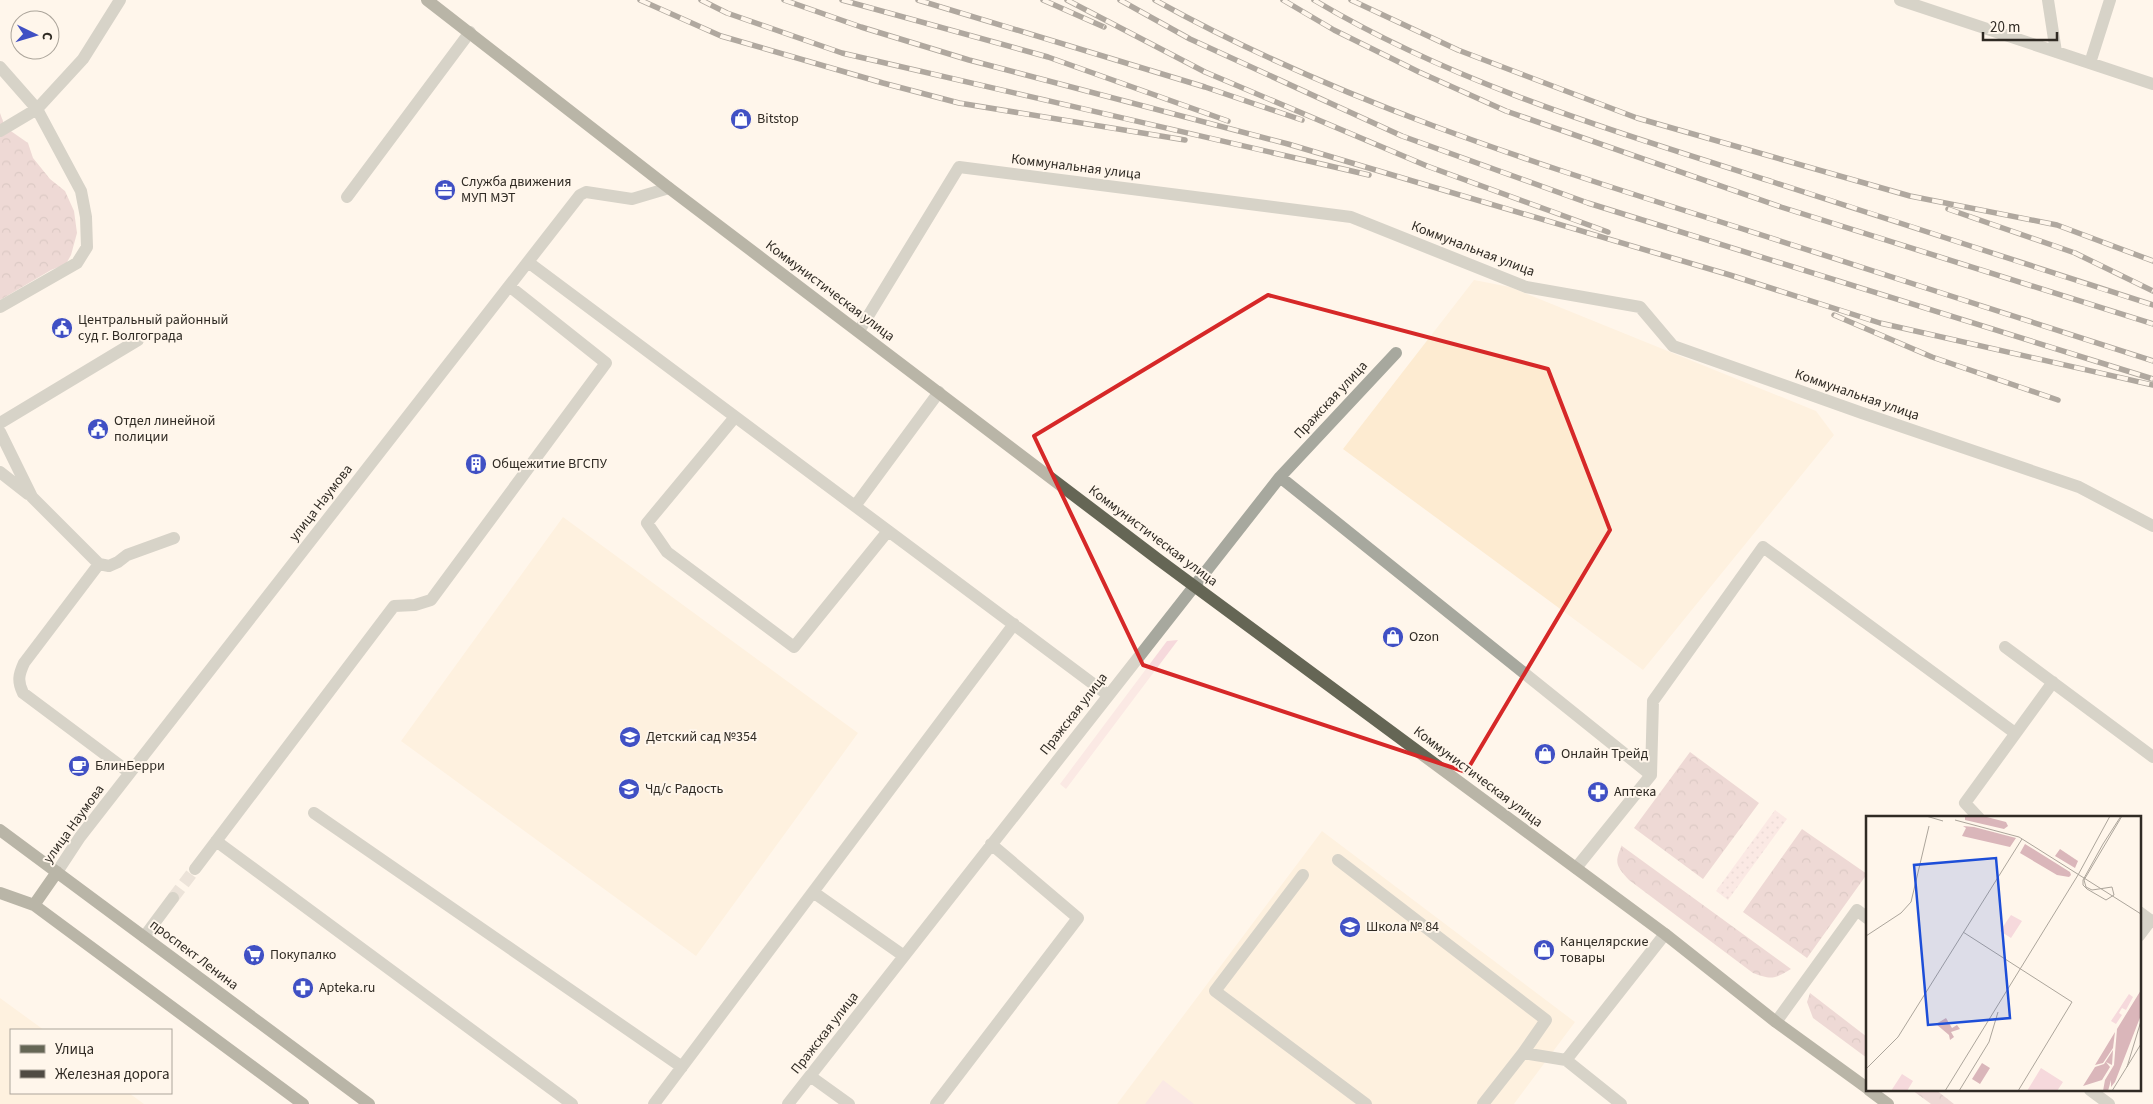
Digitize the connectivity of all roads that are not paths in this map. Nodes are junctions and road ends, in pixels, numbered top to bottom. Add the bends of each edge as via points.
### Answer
1 (120, 0) edge
2 (427, 0) edge
3 (1900, 0) edge
4 (2048, 0) edge
5 (2110, 0) edge
6 (470, 32) junction
7 (2056, 52) junction
8 (2090, 63) junction
9 (0, 67) edge
10 (2153, 84) edge
11 (37, 109) junction
12 (0, 131) edge
13 (669, 188) junction
14 (347, 197) dead end
15 (528, 262) junction
16 (509, 286) junction
17 (0, 307) edge
18 (859, 331) junction
19 (138, 340) dead end
20 (1396, 353) dead end
21 (939, 392) junction
22 (735, 417) junction
23 (0, 422) edge
24 (0, 432) edge
25 (0, 472) edge
26 (1280, 476) junction
27 (32, 498) junction
28 (855, 506) junction
29 (2153, 526) edge
30 (888, 531) junction
31 (174, 538) dead end
32 (99, 564) junction
33 (1194, 586) junction
34 (1014, 624) junction
35 (2005, 647) dead end
36 (2053, 682) junction
37 (1108, 695) junction
38 (2015, 734) junction
39 (2153, 757) edge
40 (130, 773) junction
41 (1650, 775) junction
42 (314, 813) dead end
43 (1977, 816) edge
44 (0, 830) edge
45 (216, 841) junction
46 (991, 844) junction
47 (1338, 860) dead end
48 (1576, 868) junction
49 (195, 869) tunnel mouth
50 (57, 872) junction
51 (1302, 876) dead end
52 (813, 892) junction
53 (0, 894) edge
54 (173, 898) tunnel mouth
55 (34, 905) junction
56 (1863, 913) edge
57 (2140, 913) edge
58 (2152, 921) edge
59 (1665, 934) junction
60 (2140, 935) edge
61 (144, 936) junction
62 (904, 956) junction
63 (1776, 1022) junction
64 (1523, 1053) junction
65 (1566, 1060) junction
66 (682, 1067) junction
67 (810, 1076) junction
68 (1866, 1088) edge
69 (1872, 1092) edge
70 (2093, 1092) edge
71 (303, 1104) edge
72 (369, 1104) edge
73 (572, 1104) edge
74 (654, 1104) edge
75 (788, 1104) edge
76 (849, 1104) edge
77 (936, 1104) edge
78 (1366, 1104) edge
79 (1483, 1104) edge
80 (1621, 1104) edge
81 (1888, 1104) edge
82 (2109, 1104) edge

1 - 11 street via 83,59
2 - 6 main road, Коммунистическая улица
3 - 7 street
4 - 7 street
5 - 8 street
6 - 13 main road, Коммунистическая улица
6 - 14 street
7 - 8 street
8 - 10 street
9 - 11 street
11 - 12 street
11 - 17 street via 81,192 87,247 77,263
13 - 15 street, улица Наумова via 632,199 586,192 580,195
13 - 18 main road, Коммунистическая улица
15 - 16 street, улица Наумова
15 - 22 street
16 - 40 street, улица Наумова
16 - 45 street via 606,363 431,600 415,606 394,606
18 - 21 main road, Коммунистическая улица
18 - 29 street, Коммунальная улица via 960,167 1351,217 1526,287 1640,307 1673,346 2079,486
19 - 23 street
20 - 26 street, Пражская улица
21 - 28 street
21 - 33 main road, Коммунистическая улица
22 - 28 street
22 - 30 street via 647,523 667,552 691,570 794,646
24 - 27 street
25 - 27 street
26 - 33 street, Пражская улица
26 - 41 street
27 - 32 street
28 - 30 street
30 - 34 street
31 - 32 street via 127,555 109,566
32 - 40 street via 24,663 19,674 19,686
33 - 37 street, Пражская улица
33 - 48 main road, Коммунистическая улица
34 - 37 street
34 - 52 street
35 - 36 street
36 - 38 street
36 - 39 street
37 - 46 street, Пражская улица
38 - 41 street via 1763,547 1652,701
38 - 43 street via 1965,803
40 - 50 street, улица Наумова
41 - 48 street
42 - 66 street
44 - 50 main road, проспект Ленина
45 - 49 street
45 - 73 street
46 - 62 street, Пражская улица
46 - 77 street via 1078,918
47 - 64 street via 1546,1020
48 - 59 main road, Коммунистическая улица
50 - 55 main road, улица Наумова
50 - 61 main road, проспект Ленина
51 - 78 street via 1215,991
52 - 62 street
52 - 66 street
53 - 55 main road
54 - 61 street
55 - 71 main road
56 - 63 street
57 - 58 street
58 - 60 street
59 - 63 main road, Коммунистическая улица
59 - 65 street
61 - 72 main road, проспект Ленина
62 - 67 street, Пражская улица
63 - 68 main road, Коммунистическая улица
64 - 65 street
64 - 79 street
65 - 80 street
66 - 74 street
67 - 75 street, Пражская улица
67 - 76 street
69 - 81 main road, Коммунистическая улица
70 - 82 street

